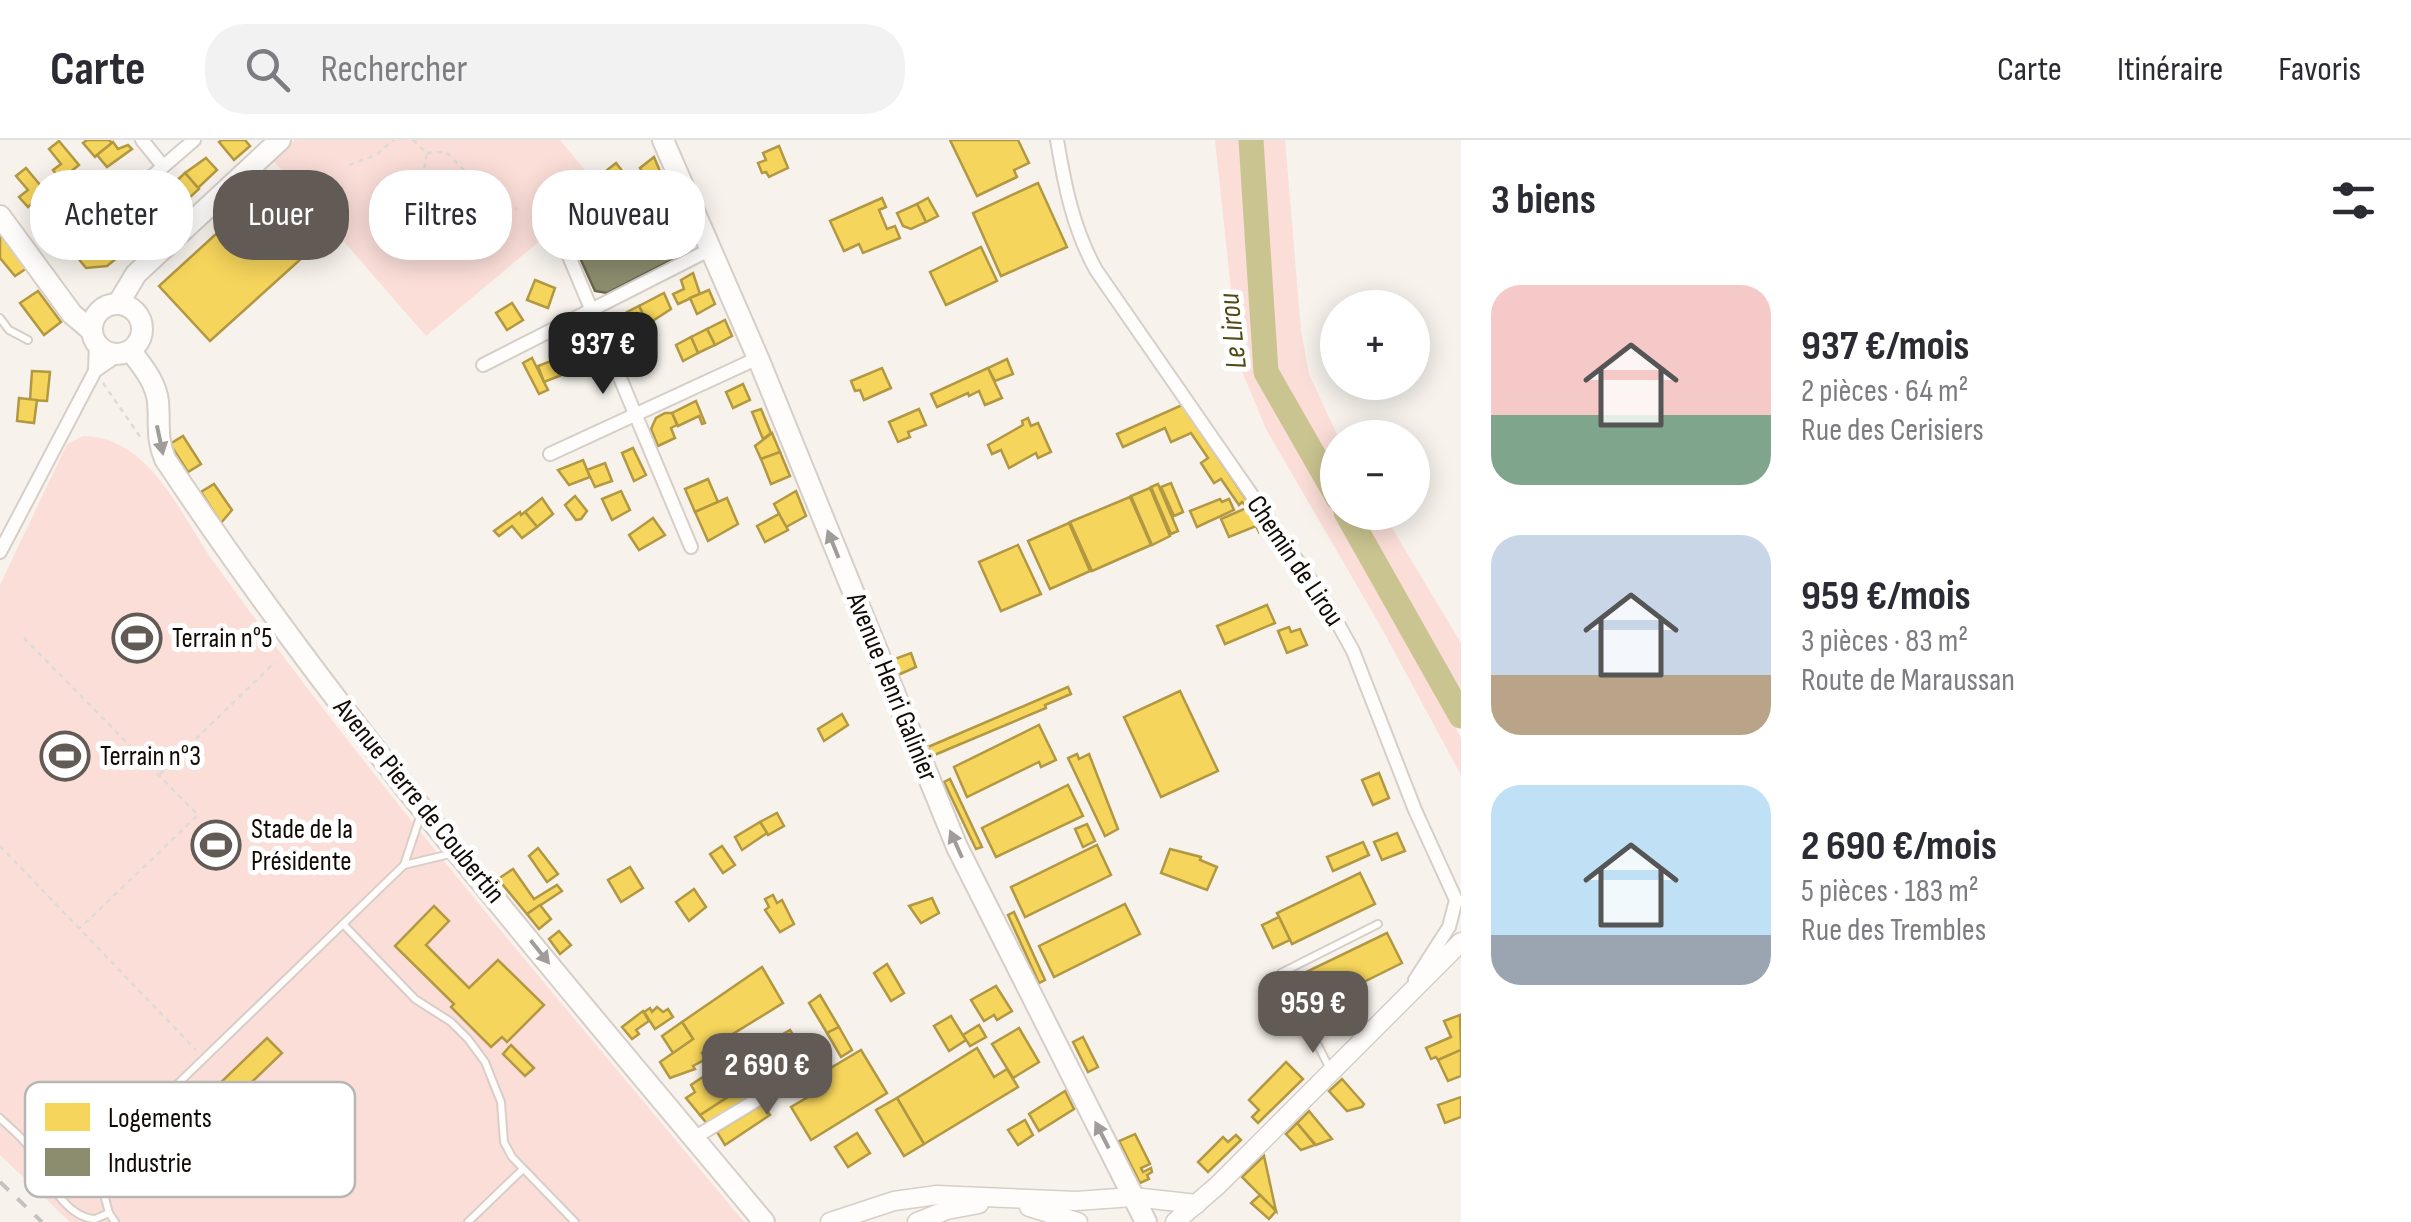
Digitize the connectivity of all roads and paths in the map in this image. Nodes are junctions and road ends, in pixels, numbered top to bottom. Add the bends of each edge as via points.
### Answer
1 (142, 140) edge
2 (194, 140) edge
3 (280, 140) edge
4 (393, 140) edge
5 (413, 140) edge
6 (663, 140) edge
7 (1058, 140) edge
8 (427, 153) junction
9 (349, 164) dead end
10 (164, 166) junction
11 (159, 170) edge
12 (424, 170) edge
13 (517, 209) dead end
14 (0, 216) edge
15 (711, 249) junction
16 (570, 260) edge
17 (56, 294) junction
18 (111, 306) junction
19 (591, 312) junction
20 (0, 318) edge
21 (94, 337) junction
22 (28, 340) dead end
23 (124, 352) junction
24 (758, 358) junction
25 (484, 365) dead end
26 (95, 371) junction
27 (634, 416) junction
28 (550, 454) dead end
29 (165, 459) junction
30 (6, 527) edge
31 (691, 547) dead end
32 (0, 552) edge
33 (24, 638) dead end
34 (274, 662) dead end
35 (159, 775) junction
36 (422, 808) junction
37 (0, 846) edge
38 (459, 852) junction
39 (404, 865) junction
40 (342, 924) junction
41 (1378, 924) dead end
42 (80, 928) junction
43 (1461, 942) edge
44 (1404, 1000) junction
45 (204, 1058) junction
46 (818, 1062) dead end
47 (1331, 1071) junction
48 (179, 1082) edge
49 (0, 1118) edge
50 (694, 1138) junction
51 (25, 1143) edge
52 (524, 1169) junction
53 (63, 1197) edge
54 (105, 1197) edge
55 (1134, 1197) junction
56 (1197, 1204) junction
57 (109, 1213) junction
58 (116, 1222) edge
59 (468, 1222) edge
60 (575, 1222) edge
61 (764, 1222) edge
62 (830, 1222) edge
63 (917, 1222) edge
64 (1078, 1222) edge
65 (1146, 1222) edge
66 (1176, 1222) edge

1 - 10 street
2 - 10 street
3 - 18 main road via 136,274
4 - 9 path via 376,155
5 - 8 path
6 - 15 main road, Avenue Henri Galinier
7 - 44 street, Chemin de Lirou via 1078,238 1326,602 1446,874 1456,900 1449,926
8 - 12 path
8 - 13 path via 446,152 499,205
10 - 11 street
14 - 17 main road
15 - 19 street
15 - 24 main road, Avenue Henri Galinier
16 - 19 street
17 - 18 main road via 78,306
17 - 21 main road
18 - 21 main road via 94,318
18 - 23 main road via 133,309 142,322 141,338
19 - 25 street
19 - 27 street
20 - 22 lane
21 - 23 main road via 102,349
21 - 26 street
23 - 26 street
23 -> 29 main road, Avenue Pierre de Coubertin via 154,386
24 - 27 street
55 -> 24 main road, Avenue Henri Galinier via 956,847
26 - 29 path via 156,466
26 - 30 street
27 - 28 street
27 - 31 street
29 - 36 main road, Avenue Pierre de Coubertin via 233,563
30 - 32 street
33 - 35 path
34 - 35 path
35 - 42 path via 198,815
36 - 38 main road, Avenue Pierre de Coubertin
36 - 39 lane
37 - 42 path
38 - 39 lane
38 -> 50 main road, Avenue Pierre de Coubertin
39 - 40 lane
40 - 45 lane
40 - 52 lane via 477,1051 502,1102 504,1142
41 - 47 lane via 1281,973
42 - 45 path
43 - 44 main road
44 - 47 main road
45 - 48 lane
46 - 50 street
47 - 56 main road
49 - 51 lane
50 - 61 main road, Avenue Pierre de Coubertin
52 - 59 lane
52 - 60 lane
53 - 57 lane via 95,1220
54 - 57 lane
55 - 56 main road
55 - 62 main road via 937,1196 894,1201
55 - 65 main road, Avenue Henri Galinier
56 - 66 main road
57 - 58 lane
63 - 64 main road via 991,1204 1038,1208

